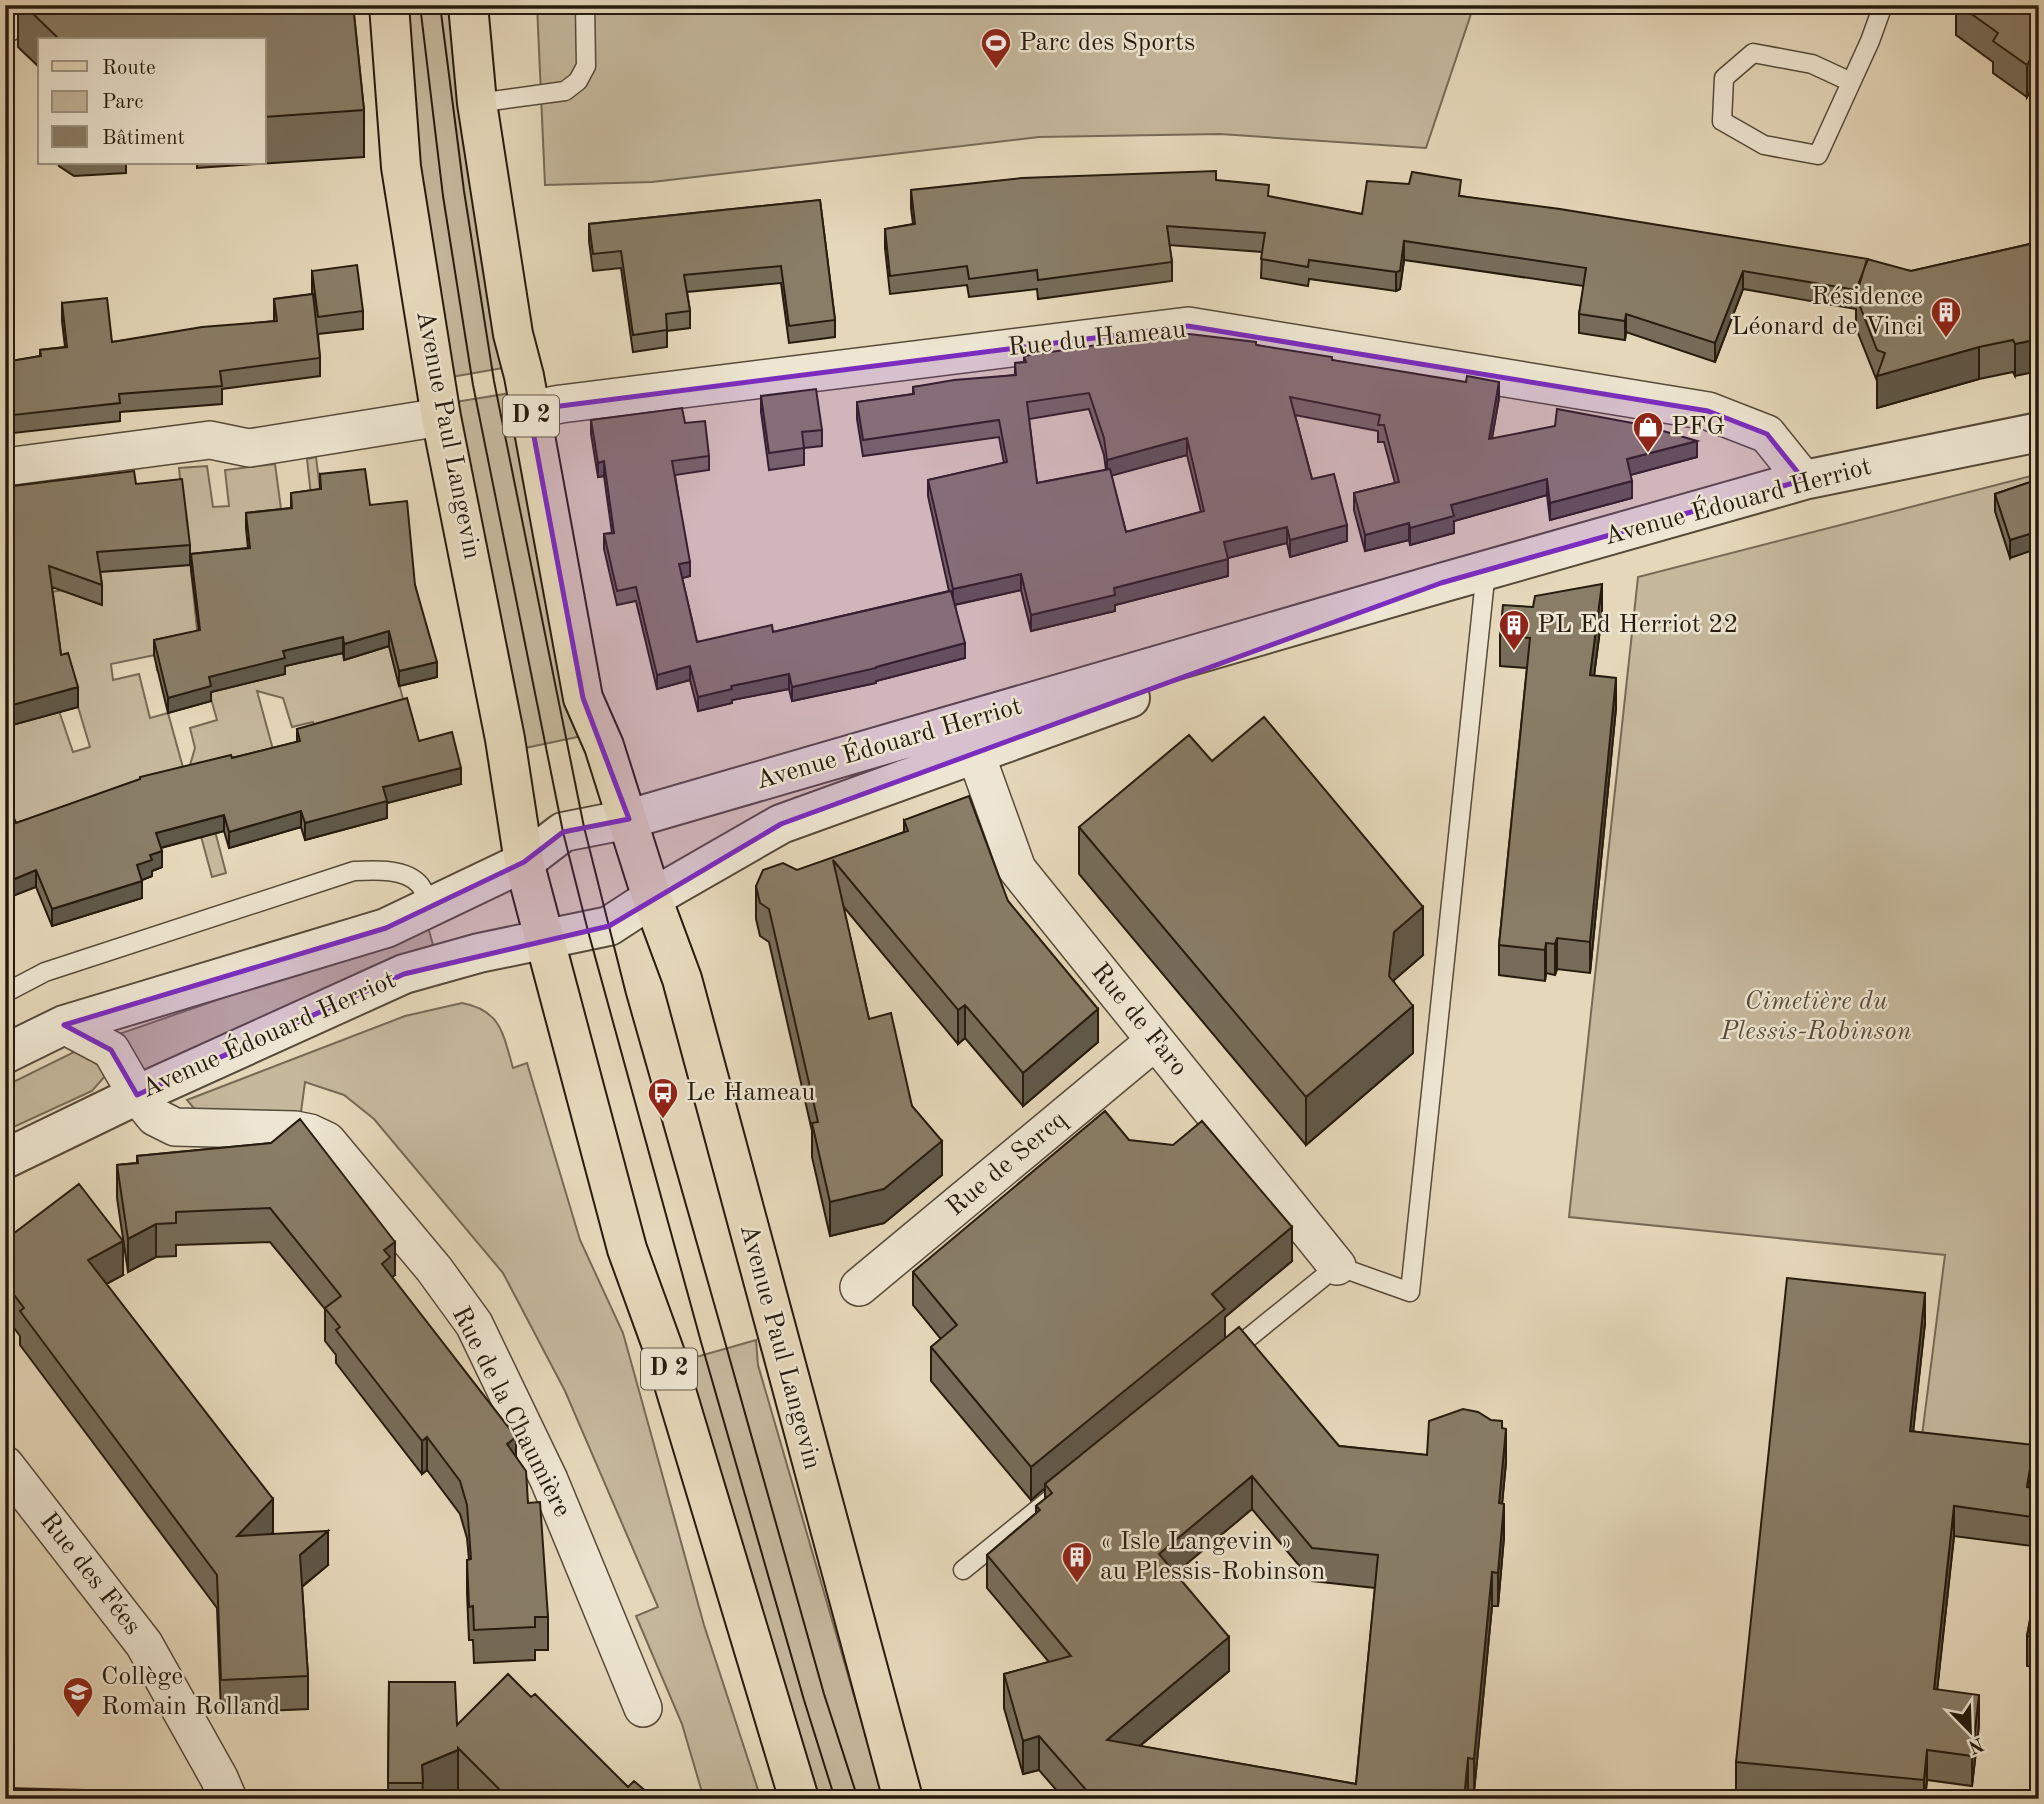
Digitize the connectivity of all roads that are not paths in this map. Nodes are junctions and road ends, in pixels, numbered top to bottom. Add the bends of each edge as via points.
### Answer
1 (17, 5) edge
2 (389, 5) edge
3 (468, 5) edge
4 (585, 5) edge
5 (1883, 5) edge
6 (5, 24) edge
7 (1850, 82) junction
8 (477, 103) junction
9 (529, 410) junction
10 (441, 417) junction
11 (2039, 432) edge
12 (5, 467) edge
13 (1804, 480) junction
14 (1486, 570) junction
15 (1441, 583) junction
16 (1149, 668) junction
17 (976, 755) junction
18 (629, 819) junction
19 (524, 862) junction
20 (652, 898) junction
21 (429, 906) junction
22 (544, 939) junction
23 (5, 993) edge
24 (64, 1025) junction
25 (1155, 1041) junction
26 (5, 1054) edge
27 (137, 1095) junction
28 (5, 1159) edge
29 (1337, 1266) junction
30 (859, 1287) dead end
31 (1220, 1362) edge
32 (5, 1465) edge
33 (1070, 1483) edge
34 (963, 1570) dead end
35 (643, 1708) dead end
36 (228, 1799) edge
37 (799, 1799) edge
38 (903, 1799) edge

1 - 6 street
2 - 10 main road, Avenue Paul Langevin / D 2 via 401,167
3 - 8 main road, Avenue Paul Langevin / D 2
4 - 8 lane via 586,66 578,81 565,91
5 - 7 lane
7 - 7 lane via 1818,155 1764,145 1722,121 1724,78 1753,53 1812,64
8 - 9 main road, Avenue Paul Langevin / D 2
9 - 13 street, Rue du Hameau via 1188,326 1708,411 1767,434
9 - 18 main road, Avenue Paul Langevin / D 2 via 583,698
10 - 12 street via 249,448 210,440
10 - 19 main road, Avenue Paul Langevin / D 2 via 505,739
11 - 13 street, Avenue Édouard Herriot
13 - 14 street, Avenue Édouard Herriot
14 - 15 street, Avenue Édouard Herriot
14 - 29 lane via 1410,1292
15 - 16 street, Avenue Édouard Herriot
15 - 17 street, Avenue Édouard Herriot
16 - 17 street, Avenue Édouard Herriot via 1125,684 1009,723 992,733
16 - 18 street, Avenue Édouard Herriot
17 - 20 street, Avenue Édouard Herriot via 781,824
17 - 25 street, Rue de Faro via 1017,869
18 - 19 street via 564,832
18 - 20 main road, Avenue Paul Langevin / D 2
19 - 21 street, Avenue Édouard Herriot
19 - 22 main road, Avenue Paul Langevin / D 2
20 - 22 street via 609,926
20 - 38 main road, Avenue Paul Langevin / D 2 via 682,979
21 - 23 lane via 420,884 399,872 354,871 45,972
21 - 24 street, Avenue Édouard Herriot via 386,928
22 - 27 street, Avenue Édouard Herriot via 404,974
22 - 37 main road, Avenue Paul Langevin / D 2 via 627,1250 664,1351
24 - 26 street, Avenue Édouard Herriot
24 - 27 street, Rue de la Chaumière via 111,1050
25 - 29 street, Rue de Faro
25 - 30 street, Rue de Sercq
27 - 28 street, Avenue Édouard Herriot
27 - 35 street, Rue de la Chaumière via 155,1116 175,1127 295,1130 327,1141 416,1248 474,1324 549,1480
29 - 31 lane
32 - 36 street, Rue des Fées via 144,1644
33 - 34 lane

